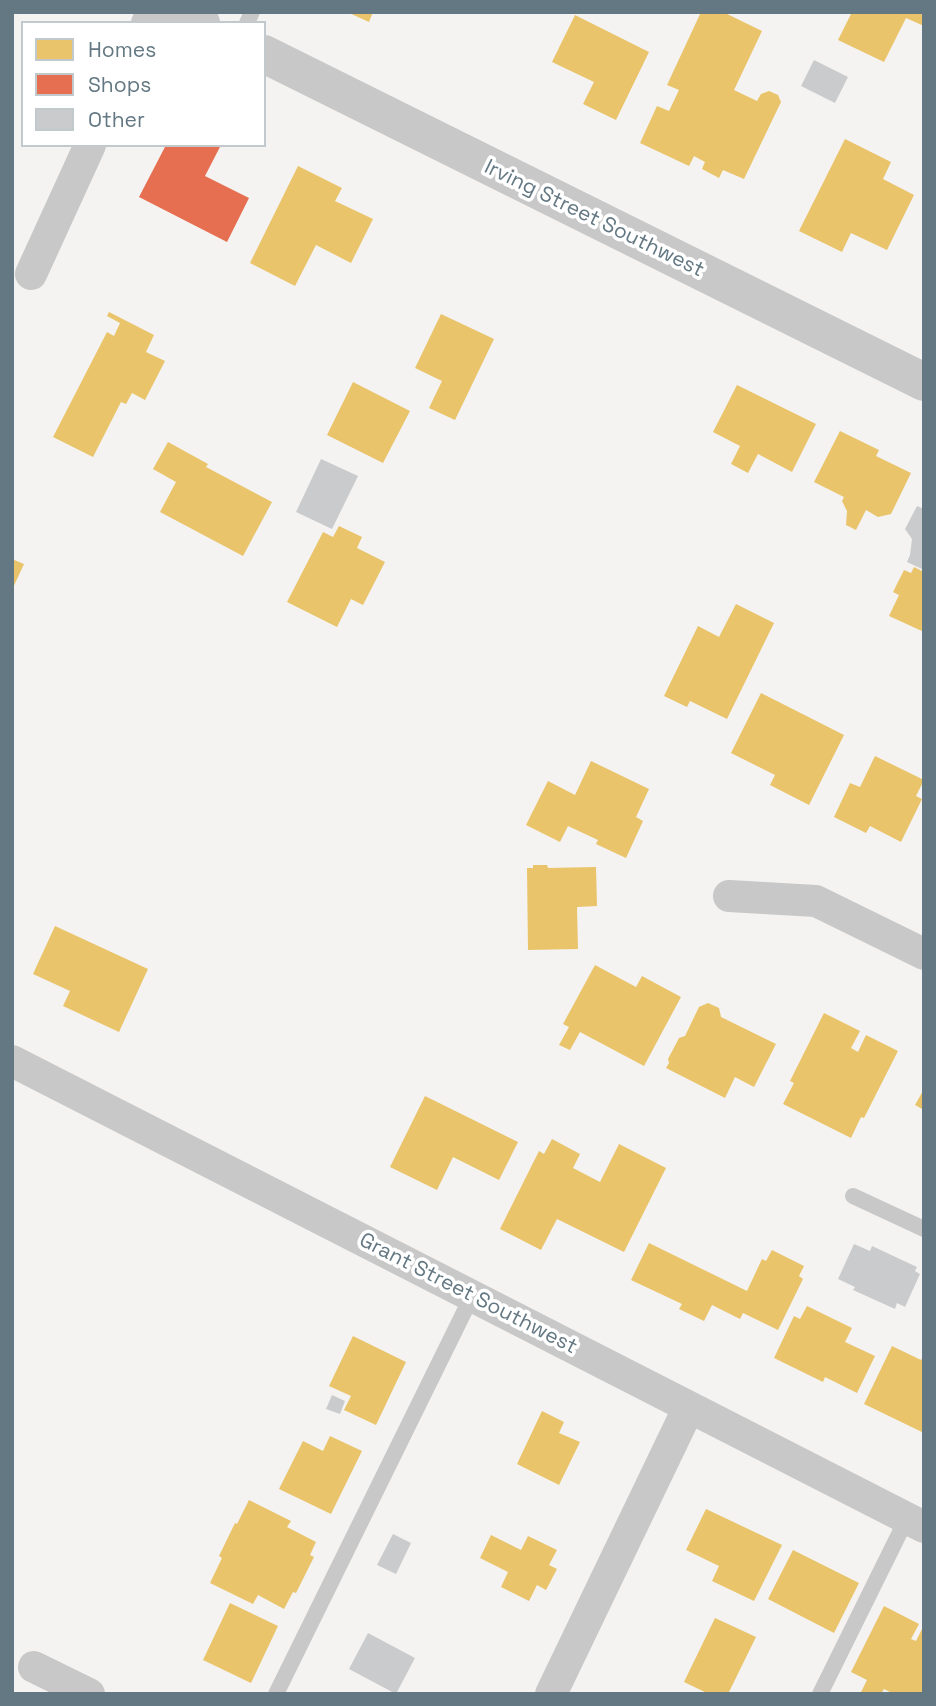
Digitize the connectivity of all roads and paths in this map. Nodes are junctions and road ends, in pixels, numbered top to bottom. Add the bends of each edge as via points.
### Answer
1 (180, 12) edge
2 (197, 21) edge
3 (266, 55) edge
4 (89, 147) edge
5 (31, 274) dead end
6 (924, 382) edge
7 (729, 896) dead end
8 (924, 954) edge
9 (12, 1061) edge
10 (853, 1196) dead end
11 (924, 1230) edge
12 (472, 1296) junction
13 (689, 1408) junction
14 (916, 1522) edge
15 (34, 1667) dead end
16 (89, 1694) edge
17 (276, 1694) edge
18 (551, 1694) edge
19 (820, 1694) edge

1 - 2 street
3 - 6 street, Irving Street Southwest
4 - 5 street
7 - 8 street via 816,901
9 - 12 street, Grant Street Southwest
10 - 11 lane
12 - 13 street, Grant Street Southwest
12 - 17 lane
13 - 14 street, Grant Street Southwest
13 - 18 street
14 - 19 lane
15 - 16 street

